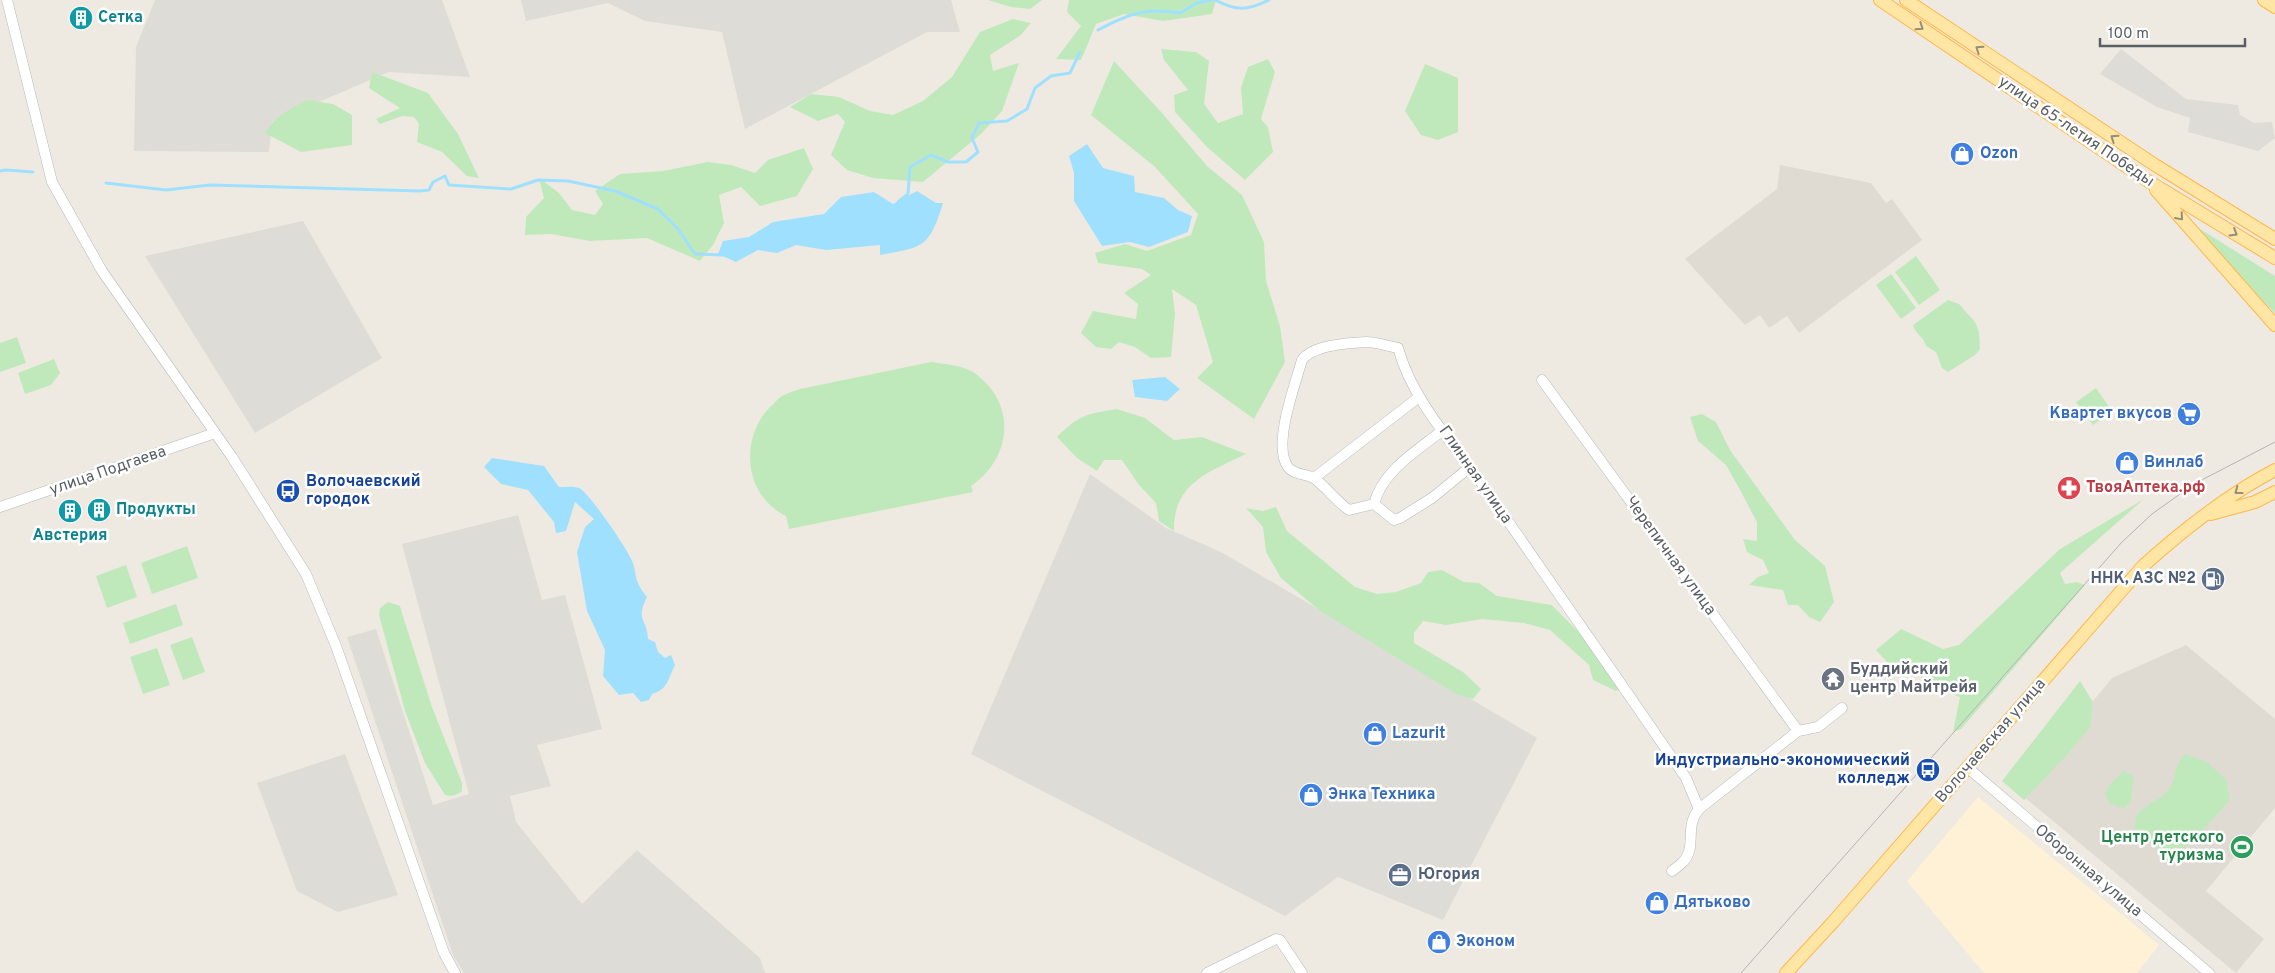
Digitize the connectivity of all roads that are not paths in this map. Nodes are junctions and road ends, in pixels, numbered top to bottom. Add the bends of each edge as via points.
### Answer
1 (7, 0) edge
2 (1880, 0) edge
3 (1906, 0) edge
4 (2264, 0) edge
5 (2275, 7) edge
6 (2148, 180) junction
7 (2275, 239) edge
8 (2275, 258) edge
9 (2275, 325) edge
10 (1542, 380) dead end
11 (1419, 397) junction
12 (1443, 430) junction
13 (215, 433) junction
14 (1470, 467) junction
15 (2275, 470) edge
16 (1314, 478) junction
17 (2275, 492) edge
18 (0, 507) edge
19 (1378, 507) junction
20 (2204, 516) junction
21 (1842, 708) dead end
22 (1798, 731) junction
23 (1968, 768) junction
24 (1698, 809) junction
25 (1672, 871) dead end
26 (455, 973) edge
27 (1207, 973) edge
28 (1302, 973) edge
29 (1786, 973) edge
30 (2209, 973) edge

1 - 13 street via 55,189 102,271
2 -> 6 main road, улица 65-летия Победы
7 -> 3 main road, улица 65-летия Победы via 2155,166
4 - 5 main road
6 -> 8 main road, улица 65-летия Победы
6 -> 9 main road
10 - 22 street, Черепичная улица
11 - 12 street, Глинная улица
11 - 16 street
11 - 16 street, Глинная улица via 1404,371 1398,348 1368,342 1344,344 1306,354 1281,442 1282,457 1289,469
12 - 14 street, Глинная улица
12 - 19 street via 1400,464 1377,493
13 - 18 street, улица Подгаева
13 - 26 street via 306,574 336,646 444,953
14 - 19 street via 1432,498 1400,518 1394,520
14 - 24 street, Глинная улица via 1686,778
15 -> 20 main road, Волочаевская улица via 2246,484
16 - 19 street, Глинная улица via 1349,510
17 - 20 main road, Волочаевская улица via 2255,502
20 - 23 main road, Волочаевская улица via 2143,566
21 - 22 street via 1818,727
22 - 24 street
23 - 29 main road, Волочаевская улица
23 - 30 street, Оборонная улица
24 - 25 street via 1689,828 1691,845 1685,860
27 - 28 street via 1270,940 1280,940

